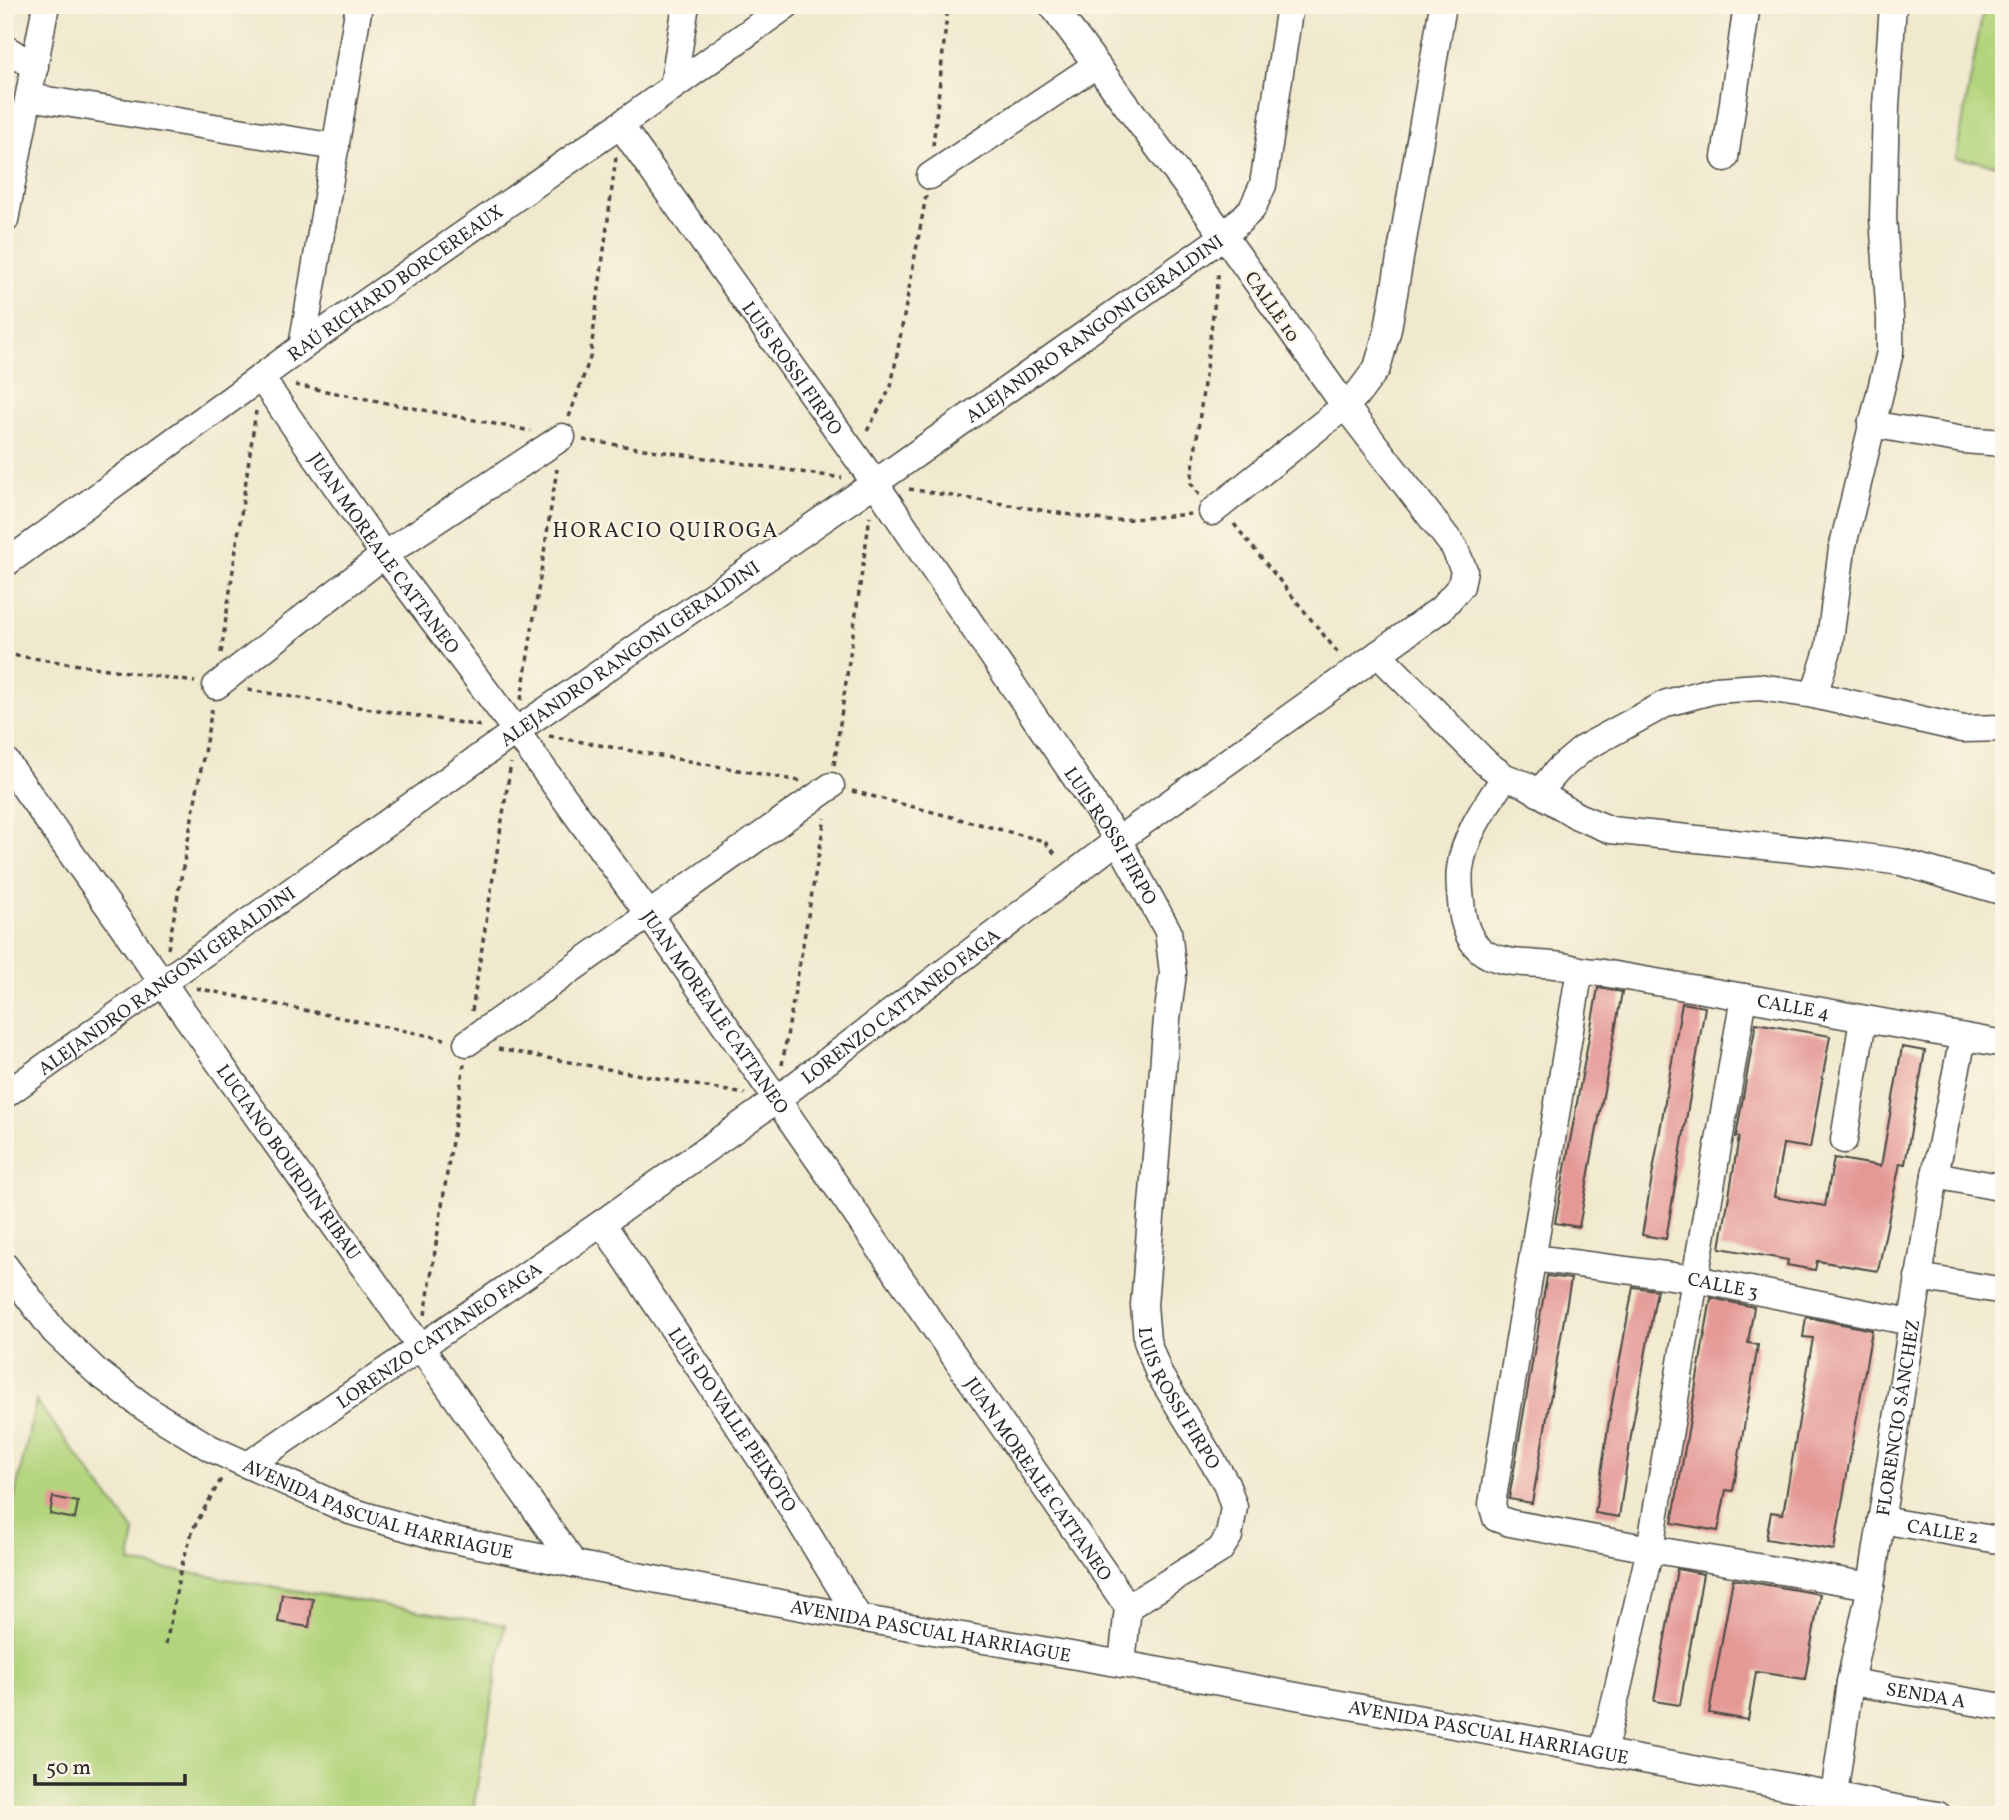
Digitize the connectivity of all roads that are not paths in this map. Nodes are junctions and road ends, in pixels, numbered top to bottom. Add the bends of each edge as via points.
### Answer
1 (46, 5) edge
2 (359, 5) edge
3 (686, 5) edge
4 (787, 5) edge
5 (1052, 5) edge
6 (1290, 5) edge
7 (1443, 5) edge
8 (1747, 5) edge
9 (1893, 5) edge
10 (5, 48) edge
11 (1096, 65) junction
12 (35, 67) junction
13 (673, 86) junction
14 (29, 97) junction
15 (620, 125) junction
16 (336, 148) junction
17 (1725, 158) dead end
18 (930, 176) road end
19 (5, 220) edge
20 (1224, 236) junction
21 (302, 347) junction
22 (261, 378) junction
23 (1345, 406) junction
24 (1871, 424) junction
25 (562, 437) road end
26 (2004, 443) edge
27 (874, 483) junction
28 (1212, 512) road end
29 (383, 555) junction
30 (5, 564) edge
31 (1441, 609) joint
32 (1378, 654) junction
33 (216, 685) road end
34 (1814, 695) junction
35 (2004, 728) edge
36 (516, 731) junction
37 (5, 760) edge
38 (1505, 777) junction
39 (831, 786) road end
40 (1538, 793) junction
41 (1118, 840) junction
42 (2004, 892) edge
43 (649, 915) junction
44 (1584, 972) junction
45 (162, 982) junction
46 (1744, 997) junction
47 (1863, 1019) junction
48 (1963, 1038) junction
49 (467, 1043) road end
50 (2004, 1044) edge
51 (5, 1095) edge
52 (776, 1100) junction
53 (1844, 1140) dead end
54 (1935, 1175) junction
55 (2004, 1188) edge
56 (603, 1223) junction
57 (1533, 1258) junction
58 (5, 1266) edge
59 (1918, 1278) junction
60 (1695, 1279) junction
61 (2004, 1291) edge
62 (1911, 1322) junction
63 (420, 1349) junction
64 (245, 1463) junction
65 (1881, 1520) junction
66 (2004, 1541) edge
67 (1650, 1549) junction
68 (573, 1564) junction
69 (1871, 1586) junction
70 (1128, 1607) junction
71 (859, 1618) junction
72 (1122, 1664) junction
73 (1850, 1682) junction
74 (2004, 1707) edge
75 (1603, 1753) junction
76 (1834, 1796) junction
77 (1938, 1815) edge

1 - 12 street
2 - 16 street
3 - 13 street
4 - 13 street, RAÚ RICHARD BORCEREAUX
5 - 11 street, CALLE 10
6 - 20 street, ALEJANDRO RANGONI GERALDINI via 1263,185 1252,209
7 - 23 street via 1388,329 1377,368
8 - 17 street
9 - 24 street via 1883,217 1890,352
10 - 12 street
11 - 18 street
11 - 20 street, CALLE 10
12 - 14 street
13 - 15 street, RAÚ RICHARD BORCEREAUX
14 - 16 street
14 - 19 street
15 - 21 street, RAÚ RICHARD BORCEREAUX
15 - 27 street, LUIS ROSSI FIRPO
16 - 21 street
20 - 23 street, CALLE 10
20 - 27 street, ALEJANDRO RANGONI GERALDINI
21 - 22 street, RAÚ RICHARD BORCEREAUX
22 - 29 street, JUAN MOREALE CATTANEO
22 - 30 street, RAÚ RICHARD BORCEREAUX
23 - 28 street
23 - 31 street, CALLE 10 via 1454,547 1464,570 1461,586
24 - 26 street
24 - 34 street via 1842,549 1829,648
25 - 29 street
27 - 36 street, ALEJANDRO RANGONI GERALDINI
27 - 41 street, LUIS ROSSI FIRPO
29 - 33 street
29 - 36 street, JUAN MOREALE CATTANEO
31 - 32 street, LORENZO CATTANEO FAGA
32 - 38 street
32 - 41 street, LORENZO CATTANEO FAGA
34 - 35 street via 1963,729
34 - 40 street via 1759,687 1715,690 1667,703 1584,748
36 - 43 street, JUAN MOREALE CATTANEO
36 - 45 street, ALEJANDRO RANGONI GERALDINI
37 - 45 street, LUCIANO BOURDIN RIBAU
38 - 40 street
38 - 44 street, CALLE 4 via 1480,815 1460,868 1469,937 1477,948 1503,960
39 - 43 street
40 - 42 street via 1611,830 1902,862
41 - 52 street, LORENZO CATTANEO FAGA
41 - 70 street, LUIS ROSSI FIRPO via 1168,931 1173,973 1144,1305 1147,1341 1159,1374 1226,1483 1234,1507 1229,1536 1220,1550
43 - 49 street
43 - 52 street, JUAN MOREALE CATTANEO
44 - 46 street, CALLE 4
44 - 57 street via 1578,981
45 - 51 street, ALEJANDRO RANGONI GERALDINI
45 - 63 street, LUCIANO BOURDIN RIBAU
46 - 47 street, CALLE 4
46 - 60 street
47 - 48 street, CALLE 4
47 - 53 street
48 - 50 street, CALLE 4
48 - 54 street, FLORENCIO SÁNCHEZ
52 - 56 street, LORENZO CATTANEO FAGA
52 - 70 street, JUAN MOREALE CATTANEO
54 - 55 street
54 - 59 street, FLORENCIO SÁNCHEZ
56 - 63 street, LORENZO CATTANEO FAGA
56 - 71 street, LUIS DO VALLE PEIXOTO via 772,1476
57 - 60 street, CALLE 3
57 - 67 street via 1492,1504 1496,1518
58 - 64 street, AVENIDA PASCUAL HARRIAGUE via 54,1331 97,1372 148,1410 210,1448
59 - 61 street
59 - 62 street, FLORENCIO SÁNCHEZ
60 - 62 street, CALLE 3
60 - 67 street
62 - 65 street, FLORENCIO SÁNCHEZ
63 - 64 street, LORENZO CATTANEO FAGA
63 - 68 street, LUCIANO BOURDIN RIBAU
64 - 68 street, AVENIDA PASCUAL HARRIAGUE via 350,1511 439,1537
65 - 66 street, CALLE 2
65 - 69 street, FLORENCIO SÁNCHEZ
67 - 69 street
67 - 75 street
68 - 71 street, AVENIDA PASCUAL HARRIAGUE
69 - 73 street, FLORENCIO SÁNCHEZ
70 - 72 street
71 - 72 street, AVENIDA PASCUAL HARRIAGUE
72 - 75 street, AVENIDA PASCUAL HARRIAGUE
73 - 74 street, SENDA A
73 - 76 street, FLORENCIO SÁNCHEZ
75 - 76 street, AVENIDA PASCUAL HARRIAGUE
76 - 77 street, AVENIDA PASCUAL HARRIAGUE

